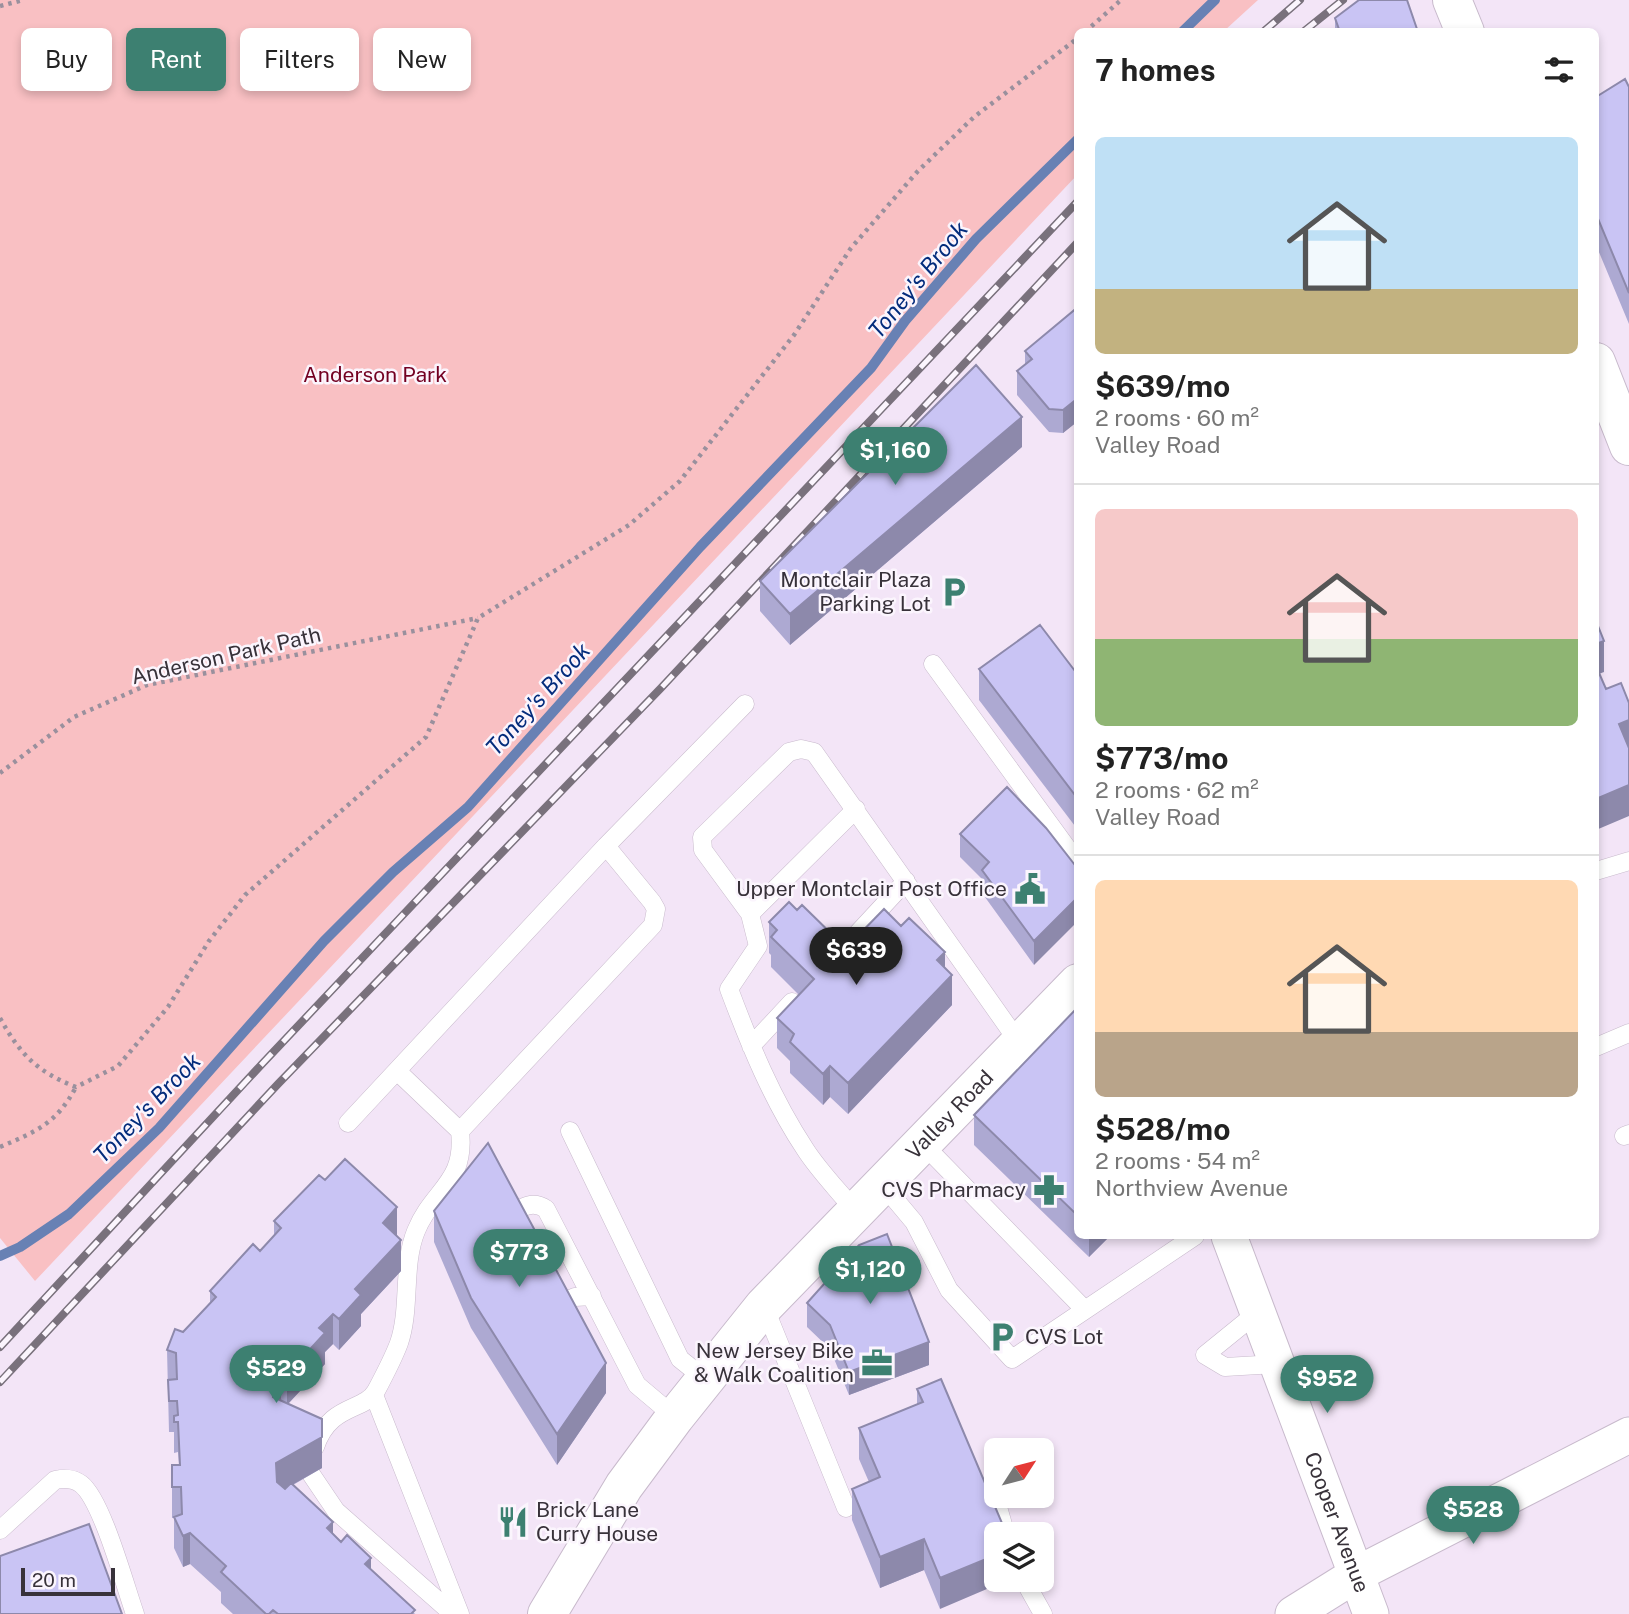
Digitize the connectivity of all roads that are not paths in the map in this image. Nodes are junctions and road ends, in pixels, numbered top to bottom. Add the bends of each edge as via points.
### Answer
1 (1452, 0) edge
2 (1463, 28) edge
3 (1599, 371) edge
4 (1618, 429) edge
5 (933, 664) dead end
6 (745, 704) dead end
7 (856, 809) junction
8 (607, 846) junction
9 (1074, 858) edge
10 (1629, 861) edge
11 (1599, 870) edge
12 (906, 881) junction
13 (750, 914) junction
14 (830, 963) edge
15 (1074, 987) edge
16 (800, 995) edge
17 (1629, 1033) edge
18 (1020, 1044) junction
19 (751, 1046) junction
20 (1599, 1046) edge
21 (397, 1071) junction
22 (348, 1123) dead end
23 (460, 1131) junction
24 (570, 1131) dead end
25 (923, 1144) junction
26 (883, 1185) junction
27 (856, 1212) junction
28 (487, 1229) edge
29 (1191, 1239) edge
30 (1229, 1239) edge
31 (592, 1296) junction
32 (764, 1306) junction
33 (1086, 1310) junction
34 (1258, 1312) junction
35 (531, 1316) edge
36 (1278, 1364) junction
37 (705, 1379) junction
38 (374, 1395) junction
39 (675, 1417) junction
40 (1629, 1435) edge
41 (315, 1447) edge
42 (311, 1474) edge
43 (846, 1508) dead end
44 (0, 1530) edge
45 (1357, 1574) junction
46 (1031, 1592) edge
47 (135, 1614) edge
48 (453, 1614) edge
49 (460, 1614) edge
50 (547, 1614) edge
51 (1043, 1614) edge
52 (1293, 1614) edge
53 (1371, 1614) edge

1 - 2 main road
3 - 4 main road
5 - 9 lane
6 - 8 lane
7 - 12 lane
7 - 13 lane
7 - 13 lane via 819,756 807,749 795,750 702,838 703,850
8 - 21 lane
8 - 23 lane via 652,902 656,909 653,925
10 - 11 lane
12 - 14 lane
12 - 18 lane
13 - 19 lane via 758,946 729,989
15 - 18 main road, Valley Road
16 - 19 lane
17 - 20 lane
18 - 25 main road, Valley Road
19 - 27 lane via 776,1102 806,1152
21 - 22 lane
21 - 23 lane
23 - 38 lane via 463,1153 453,1176 414,1235 399,1341
24 - 37 lane via 680,1359
25 - 26 main road, Valley Road
25 - 33 lane
26 - 27 main road, Valley Road
26 - 33 lane via 914,1222 949,1290 1012,1359
27 - 32 main road, Valley Road
28 - 31 lane via 527,1205 543,1206
29 - 33 lane
30 - 34 street, Cooper Avenue
31 - 35 lane via 575,1297
31 - 39 lane via 637,1385
32 - 37 main road, Valley Road
32 - 43 lane
34 - 36 street, Cooper Avenue
34 - 36 lane via 1205,1355 1225,1367
36 - 45 street, Cooper Avenue
37 - 39 main road, Valley Road
38 - 41 lane via 334,1415 319,1433
38 - 49 lane
39 - 50 main road, Valley Road via 624,1486
40 - 45 street
42 - 48 lane via 336,1511
44 - 47 lane via 55,1480 74,1480 96,1504
45 - 52 street
45 - 53 street, Cooper Avenue
46 - 51 lane

